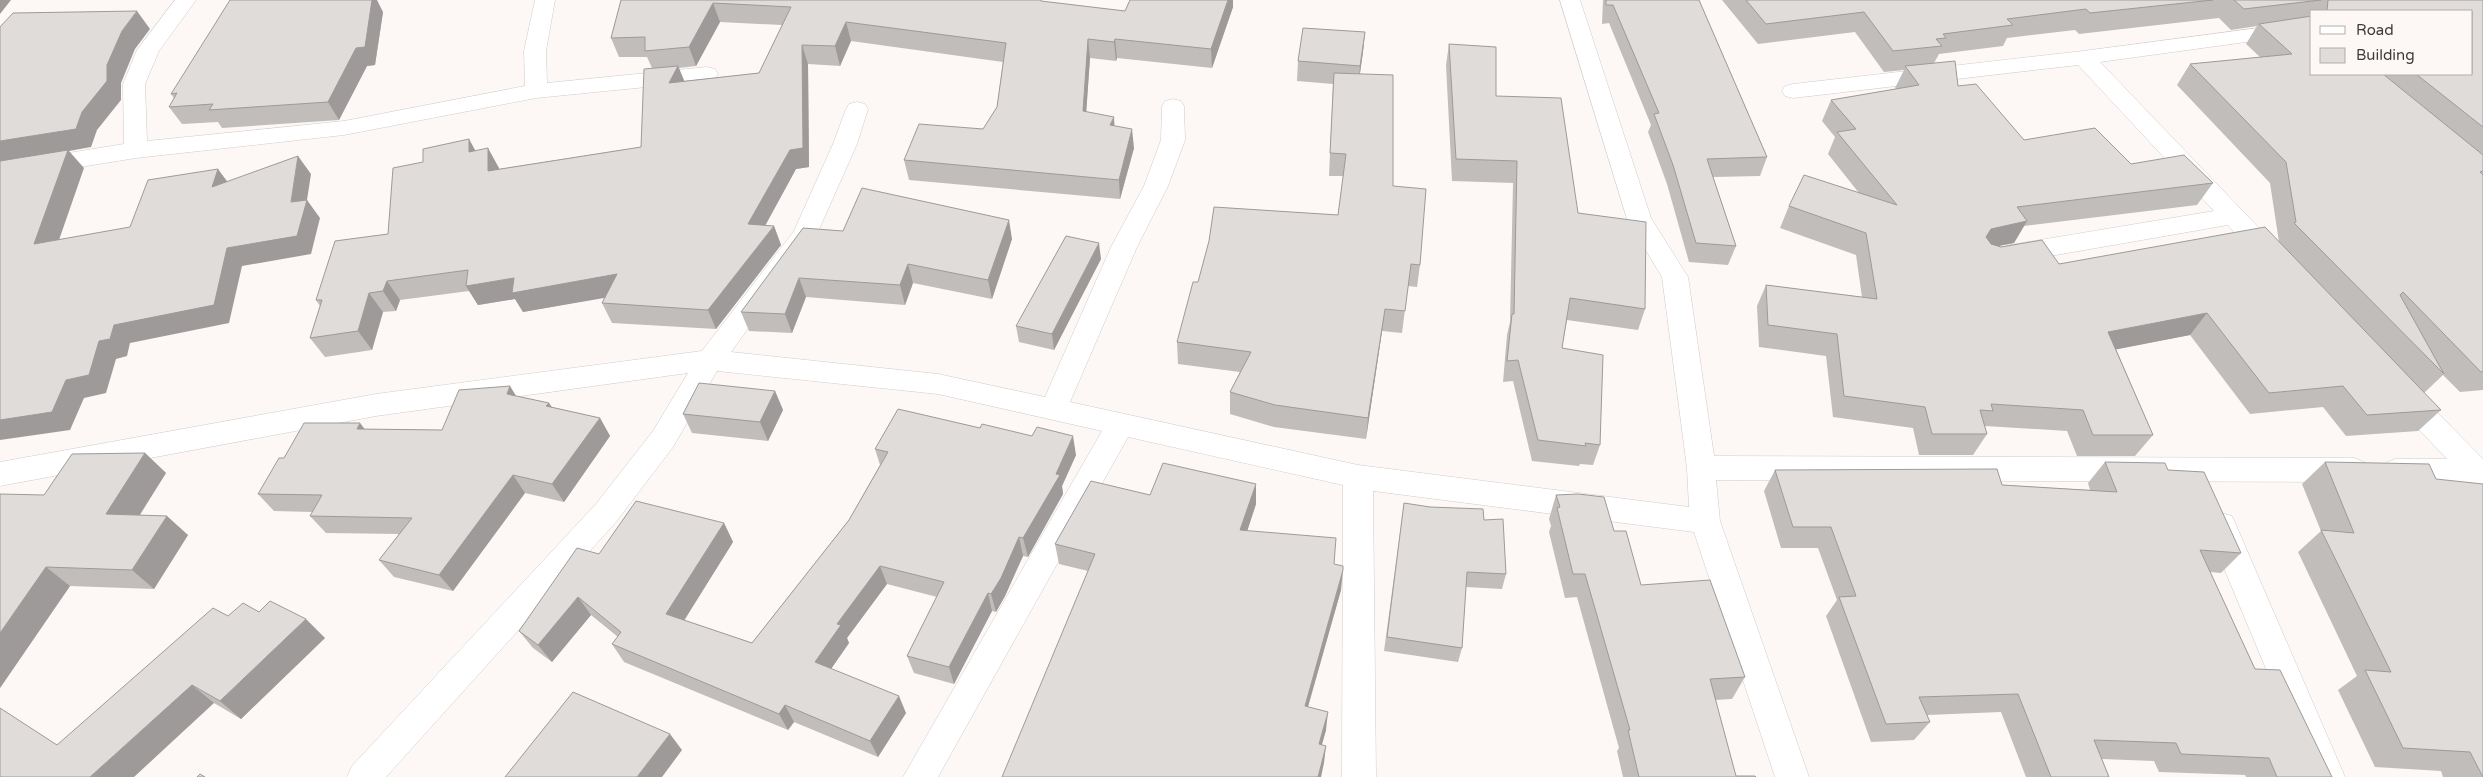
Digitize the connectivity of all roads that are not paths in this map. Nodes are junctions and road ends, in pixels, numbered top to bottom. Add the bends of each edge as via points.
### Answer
1 (186, 0) edge
2 (545, 0) edge
3 (1570, 0) edge
4 (2308, 31) edge
5 (2083, 58) junction
6 (707, 74) dead end
7 (536, 91) junction
8 (1794, 91) dead end
9 (1173, 106) dead end
10 (858, 109) dead end
11 (136, 150) junction
12 (0, 172) edge
13 (2233, 216) junction
14 (1988, 258) edge
15 (2287, 273) edge
16 (710, 360) junction
17 (2388, 379) edge
18 (1054, 410) junction
19 (1121, 424) junction
20 (1701, 468) junction
21 (2197, 470) junction
22 (0, 474) edge
23 (2479, 475) edge
24 (1358, 477) junction
25 (1705, 521) junction
26 (364, 777) edge
27 (920, 777) edge
28 (1359, 777) edge
29 (1792, 777) edge
30 (2328, 777) edge

1 - 11 street via 148,50 134,84
2 - 7 street via 535,51
3 - 20 street via 1639,219 1675,277
4 - 5 street
5 - 8 street
5 - 13 street
6 - 7 street
7 - 11 street via 344,128
9 - 18 street via 1173,140 1156,186 1124,247
10 - 16 street via 805,234
11 - 12 street
13 - 14 street
13 - 15 street
16 - 18 street via 938,384
16 - 22 street via 376,405
16 - 26 street via 663,439 606,513
17 - 23 street
18 - 19 street
19 - 24 street
19 - 27 street
20 - 21 street
20 - 25 street
21 - 23 street
21 - 30 street
24 - 25 street
24 - 28 street
25 - 29 street

